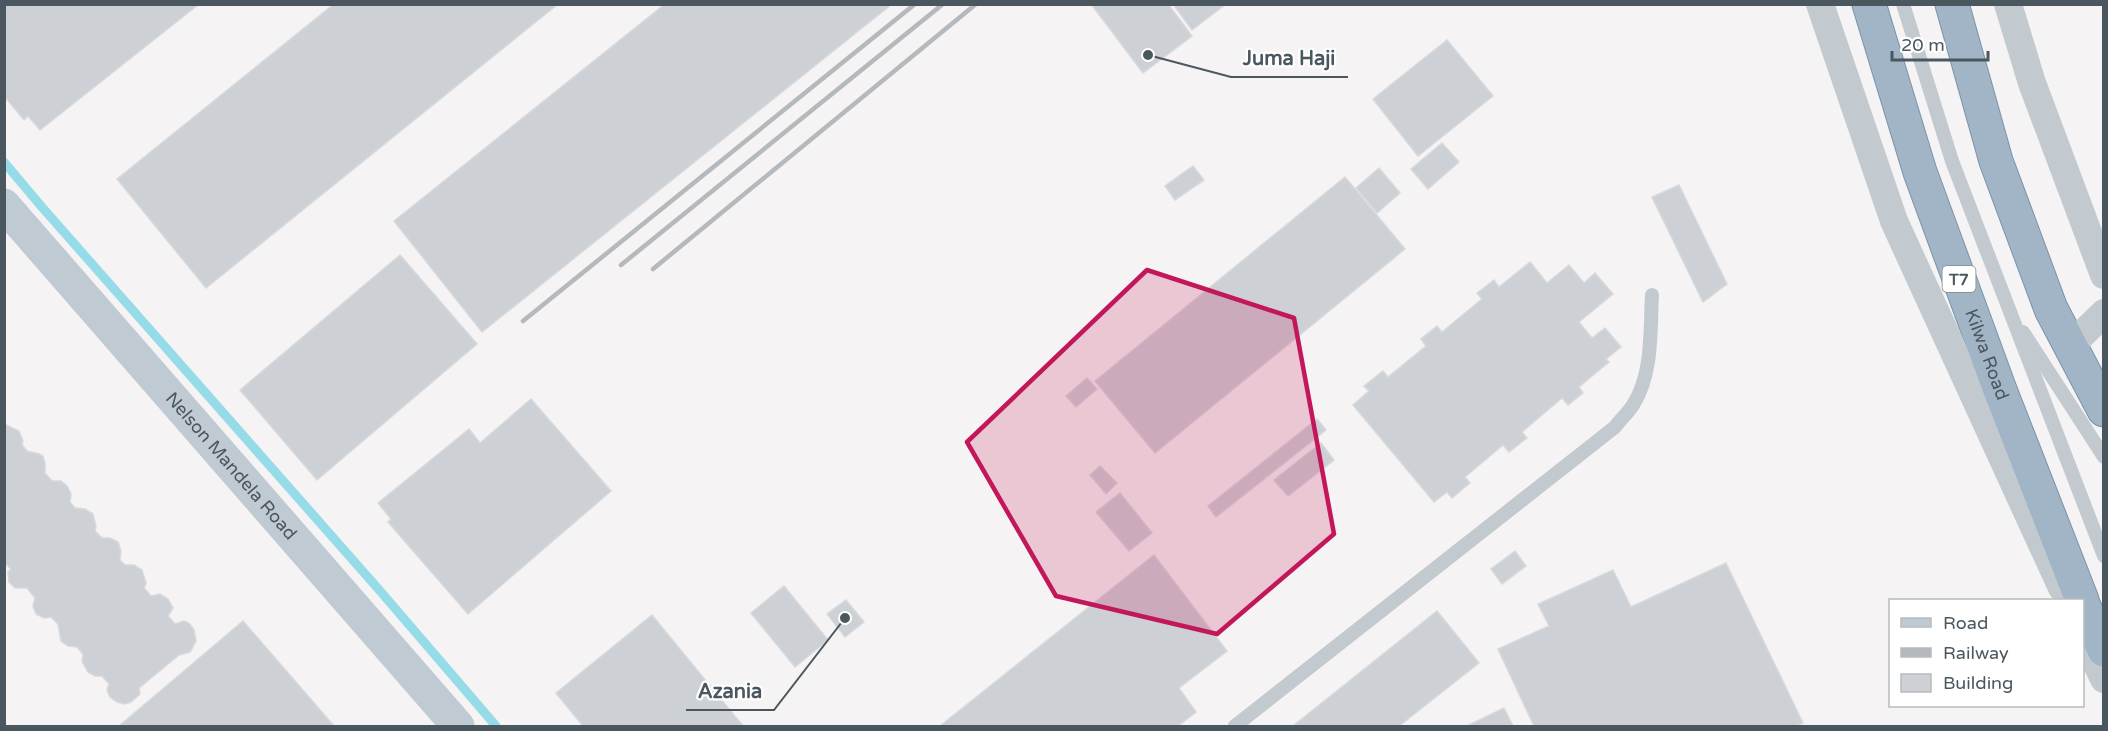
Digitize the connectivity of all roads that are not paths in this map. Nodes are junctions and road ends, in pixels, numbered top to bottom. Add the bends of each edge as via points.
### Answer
1 (1820, 4) edge
2 (1869, 4) edge
3 (1903, 4) edge
4 (1952, 4) edge
5 (2008, 4) edge
6 (4, 205) edge
7 (2103, 275) edge
8 (1652, 296) dead end
9 (2007, 308) junction
10 (2103, 313) edge
11 (2070, 345) junction
12 (2103, 411) edge
13 (2103, 457) edge
14 (2103, 556) edge
15 (2068, 599) edge
16 (2081, 599) edge
17 (2084, 606) edge
18 (2084, 637) edge
19 (2103, 650) edge
20 (2103, 679) edge
21 (458, 726) edge
22 (1235, 726) edge

1 - 15 street via 1894,221
2 - 16 highway, Kilwa Road / T7 via 1924,183
3 - 9 lane via 1952,161
4 - 11 highway via 1996,161 2051,309
5 - 7 street via 2032,83
6 - 21 main road, Nelson Mandela Road
8 - 22 lane via 1647,367 1633,406 1615,427
9 - 13 lane
9 - 14 lane
10 - 11 street
11 - 12 highway
17 - 19 highway, Kilwa Road / T7
18 - 20 street

